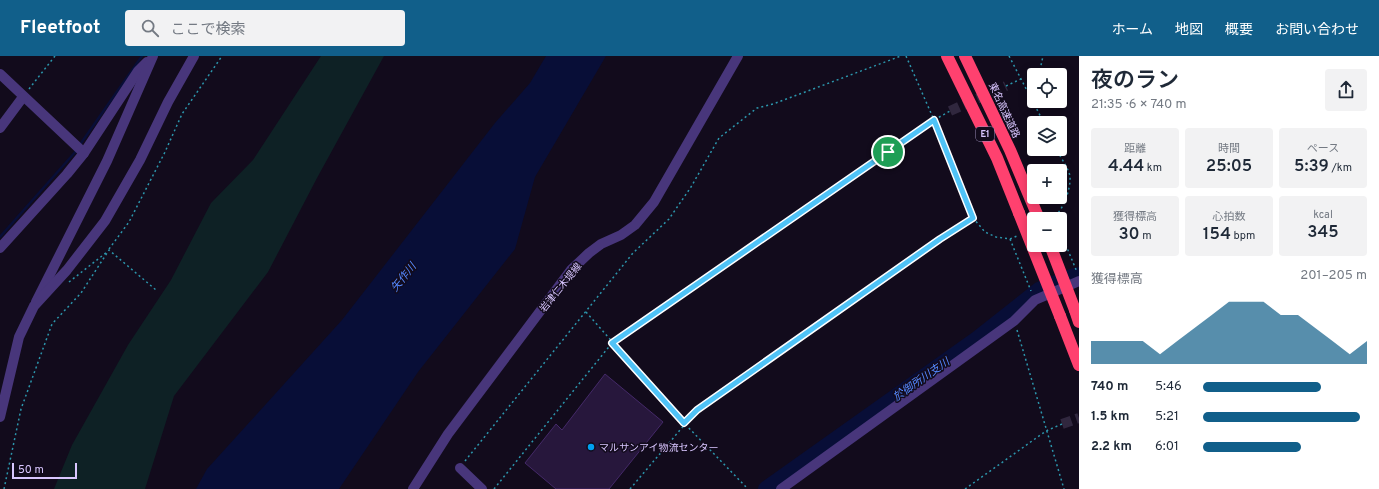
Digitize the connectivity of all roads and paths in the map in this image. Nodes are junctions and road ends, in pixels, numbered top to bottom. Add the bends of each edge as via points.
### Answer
1 (55, 56) edge
2 (194, 56) edge
3 (222, 56) edge
4 (738, 56) edge
5 (901, 56) edge
6 (906, 56) edge
7 (947, 56) edge
8 (965, 56) edge
9 (1009, 56) edge
10 (1043, 56) edge
11 (152, 57) edge
12 (1040, 68) edge
13 (0, 74) edge
14 (1022, 79) junction
15 (1006, 86) tunnel mouth
16 (1027, 89) edge
17 (23, 97) junction
18 (950, 111) tunnel mouth
19 (934, 120) junction
20 (0, 128) edge
21 (84, 153) junction
22 (1060, 156) edge
23 (1036, 212) edge
24 (1059, 212) edge
25 (973, 218) junction
26 (0, 248) edge
27 (1067, 248) edge
28 (109, 250) junction
29 (1053, 252) edge
30 (1079, 276) edge
31 (1079, 281) edge
32 (67, 284) dead end
33 (156, 290) dead end
34 (1035, 300) junction
35 (34, 306) junction
36 (586, 312) junction
37 (1014, 321) junction
38 (1079, 322) edge
39 (612, 343) junction
40 (1079, 365) edge
41 (0, 417) edge
42 (684, 423) junction
43 (1062, 424) tunnel mouth
44 (1046, 431) junction
45 (460, 468) joint
46 (4, 489) edge
47 (413, 489) edge
48 (482, 489) edge
49 (494, 489) edge
50 (630, 489) edge
51 (748, 489) edge
52 (781, 489) edge
53 (965, 489) edge
54 (1064, 489) edge

1 - 17 path
2 - 35 street via 140,160 104,221 67,270
3 - 28 path via 182,114 129,222
4 - 47 street, 岩津仁木堤線 via 654,202 635,225 588,253 571,270 452,427
5 - 36 path via 757,108 719,138 669,219 633,253
6 - 19 path
7 - 40 highway, E1, bridge via 997,158
8 - 23 highway, 東名高速道路 / E1
9 - 14 path
10 - 12 path
11 - 21 street via 138,71
11 - 35 street via 107,161
13 - 17 street
14 - 15 path
14 - 16 path
17 - 20 street
17 - 21 street
18 - 19 path
19 - 25 path
19 - 39 path
21 - 26 street
22 - 24 path via 1070,177 1066,200
25 - 34 path via 985,232 1010,239
25 - 42 path via 697,410
27 - 30 path
28 - 32 path
28 - 33 path
28 - 46 path via 81,293 52,324 21,409
29 - 38 highway, bridge
31 - 34 street
34 - 37 street
35 - 41 street via 19,337
36 - 39 path
36 - 45 path
37 - 44 path
37 - 52 street
39 - 42 path
39 - 49 path
42 - 50 path
42 - 51 path
43 - 44 path
44 - 53 path
44 - 54 path
45 - 48 street

